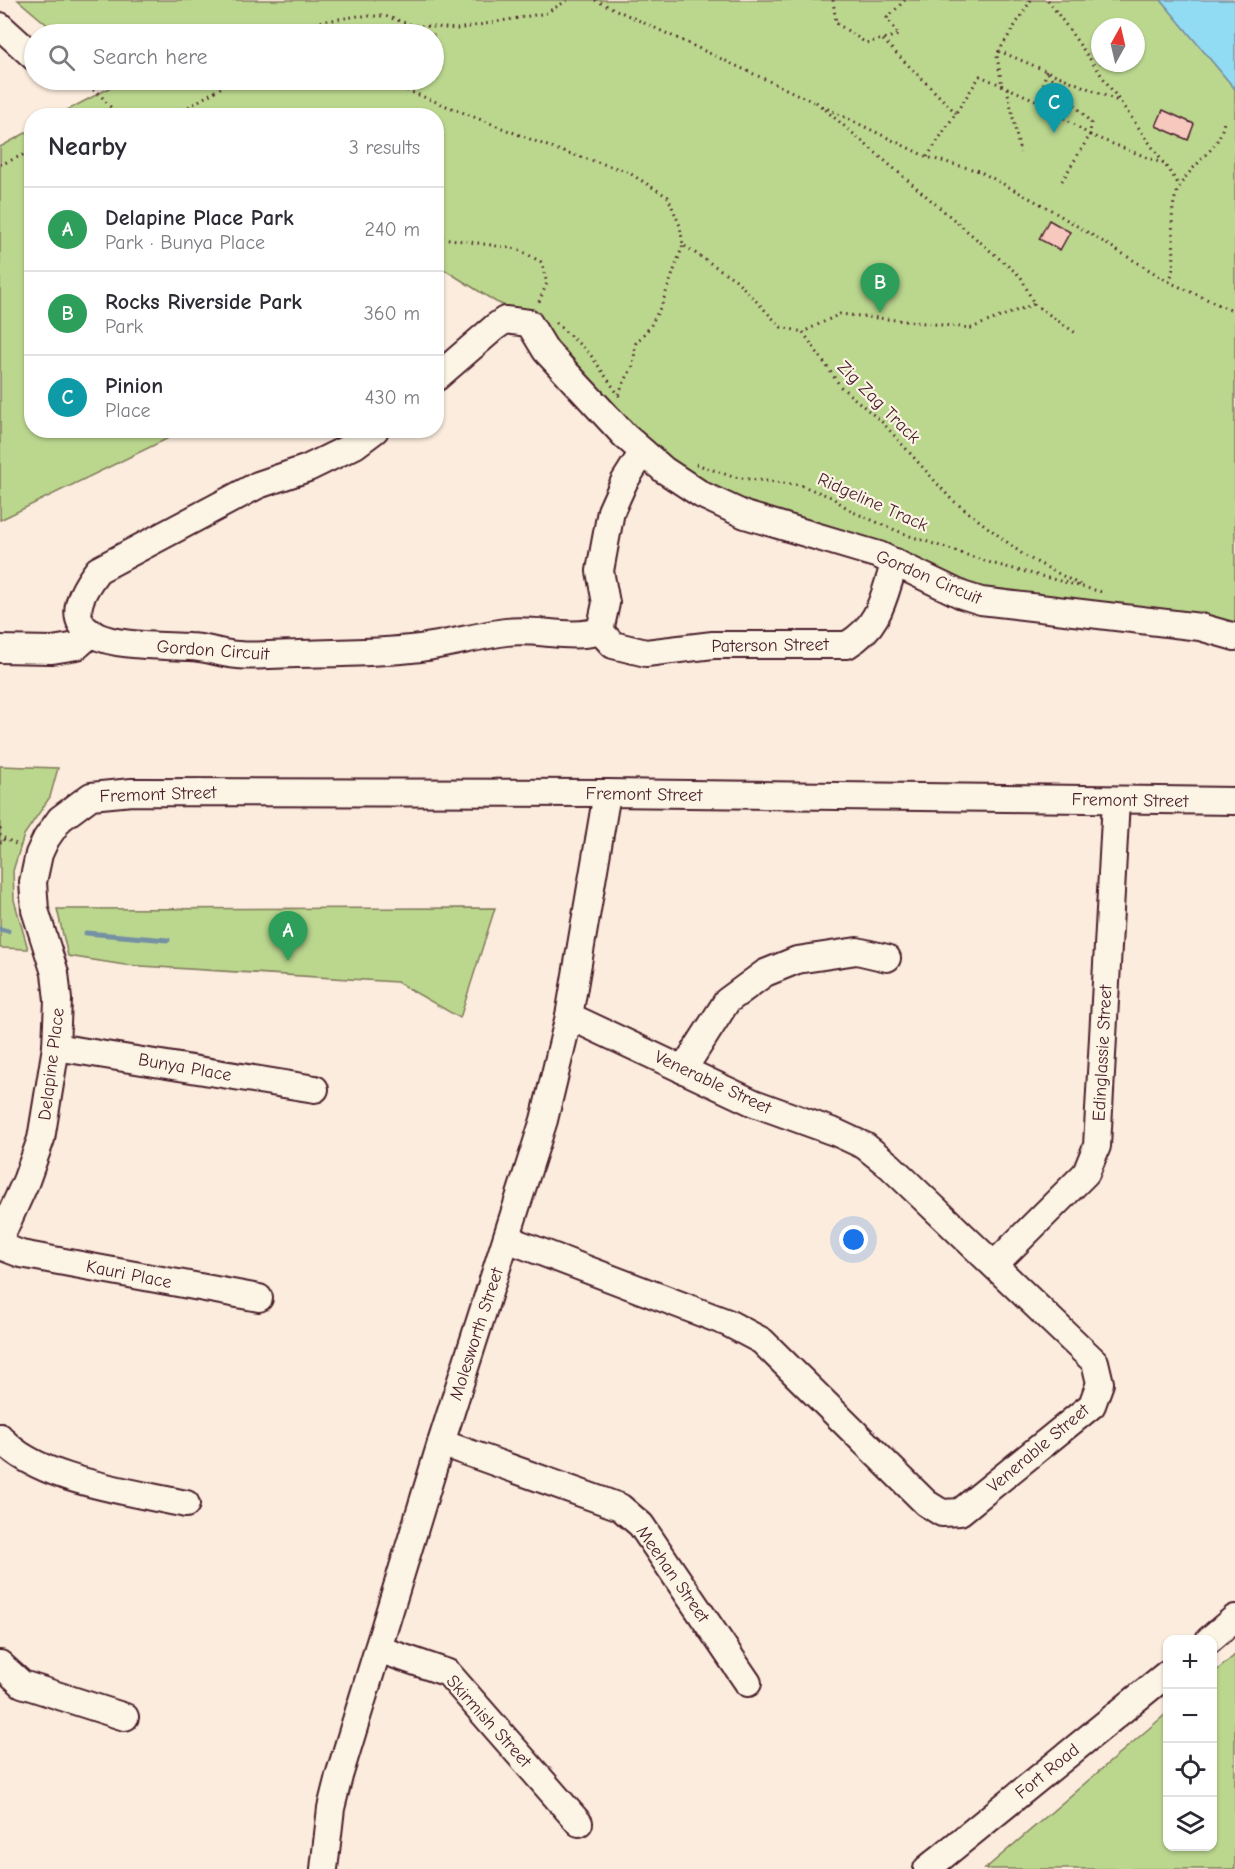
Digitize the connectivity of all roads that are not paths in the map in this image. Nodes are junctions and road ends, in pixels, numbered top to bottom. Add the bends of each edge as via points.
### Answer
1 (0, 26) edge
2 (24, 48) edge
3 (444, 371) edge
4 (364, 438) edge
5 (643, 452) junction
6 (895, 562) junction
7 (600, 632) junction
8 (92, 633) junction
9 (1235, 637) edge
10 (0, 649) edge
11 (607, 793) junction
12 (1116, 801) junction
13 (1235, 801) edge
14 (60, 819) joint
15 (887, 958) dead end
16 (569, 1016) junction
17 (56, 1047) junction
18 (683, 1070) junction
19 (315, 1089) dead end
20 (0, 1238) edge
21 (507, 1239) junction
22 (0, 1246) edge
23 (994, 1265) junction
24 (259, 1298) dead end
25 (441, 1443) junction
26 (3, 1447) edge
27 (186, 1504) dead end
28 (1235, 1618) edge
29 (1215, 1635) edge
30 (378, 1649) junction
31 (0, 1664) edge
32 (1163, 1676) edge
33 (748, 1683) dead end
34 (125, 1717) dead end
35 (579, 1823) dead end
36 (324, 1869) edge
37 (927, 1869) edge

1 - 2 street
3 - 5 street, Gordon Circuit via 505,320 529,323 546,351
4 - 8 street via 308,468 258,485 98,570 78,604 80,622
5 - 6 street, Gordon Circuit via 702,495 745,515
5 - 7 street via 611,511 600,571 606,603
6 - 7 street, Paterson Street via 875,622 864,635 847,645 712,645 646,653 613,645
6 - 9 street, Gordon Circuit via 981,601 1200,627
7 - 8 street, Gordon Circuit via 583,637 507,632 368,653 238,655 192,647 106,641
8 - 10 street via 77,646 52,650
11 - 12 street, Fremont Street
11 - 14 street, Fremont Street via 132,792 91,796
11 - 16 street, Molesworth Street
12 - 13 street, Fremont Street
12 - 23 street, Edinglassie Street via 1097,1146 1086,1173
14 - 17 street, Delapine Place via 39,854 33,882 35,910 56,973
15 - 18 street via 857,951 797,960 765,973 727,1001
16 - 18 street, Venerable Street
16 - 21 street, Molesworth Street via 544,1120
17 - 19 street, Bunya Place
17 - 20 street, Delapine Place via 41,1139
18 - 23 street, Venerable Street via 754,1103 865,1146
21 - 23 street, Venerable Street via 728,1323 762,1341 926,1503 942,1513 960,1512 1092,1405 1100,1383 1095,1362
21 - 25 street, Molesworth Street
22 - 24 street, Kauri Place via 21,1254
25 - 30 street, Molesworth Street
25 - 33 street, Meehan Street via 620,1507 641,1525
26 - 27 street via 56,1474
28 - 29 street
30 - 35 street, Skirmish Street via 448,1673
30 - 36 street, Molesworth Street via 331,1808
31 - 34 street via 22,1684
32 - 37 street, Fort Road

